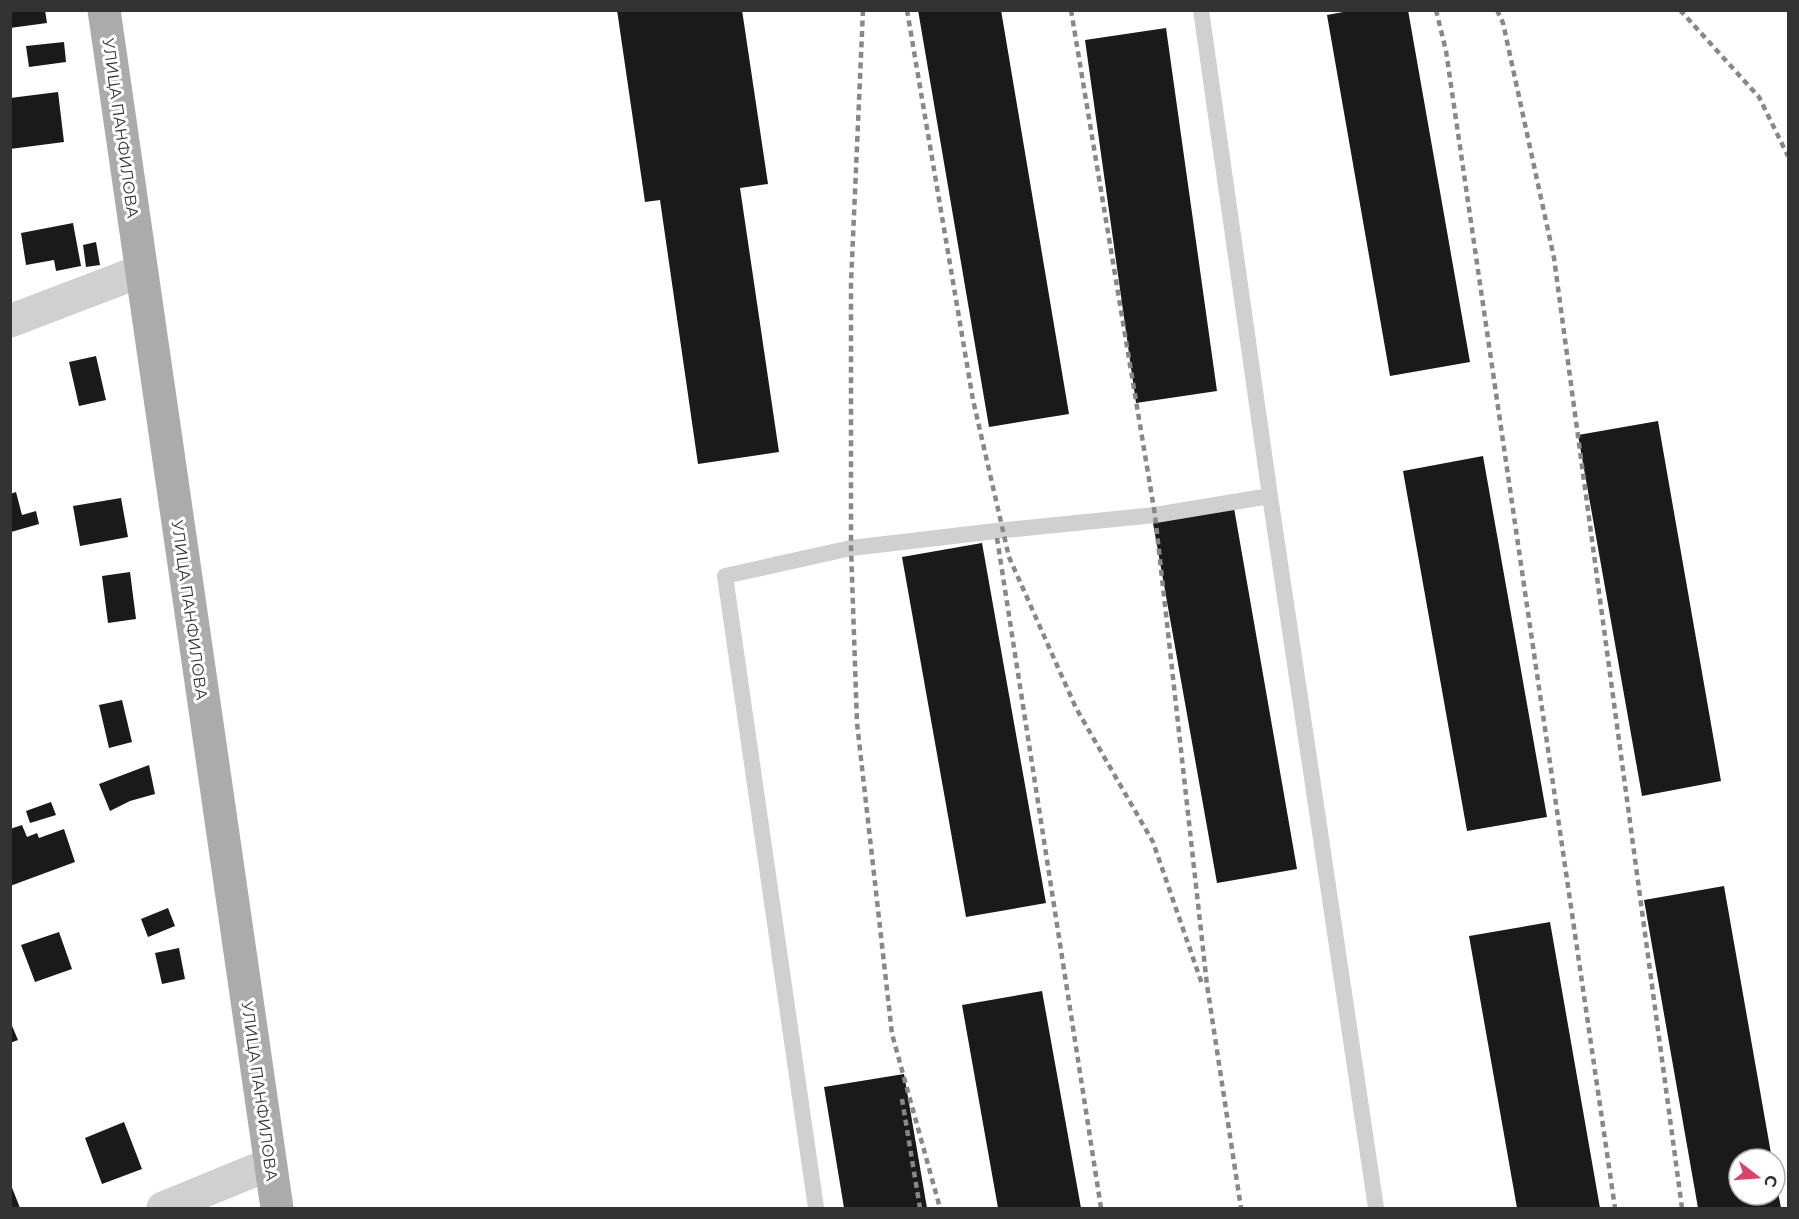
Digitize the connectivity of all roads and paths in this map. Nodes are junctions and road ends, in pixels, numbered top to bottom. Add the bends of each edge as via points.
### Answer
1 (104, 10) edge
2 (1201, 10) edge
3 (141, 271) junction
4 (10, 321) edge
5 (1270, 496) junction
6 (270, 1164) junction
7 (163, 1209) edge
8 (277, 1209) edge
9 (816, 1209) edge
10 (1376, 1209) edge

1 - 3 main road, УЛИЦА ПАНФИЛОВА
2 - 5 lane
3 - 4 street
3 - 6 main road, УЛИЦА ПАНФИЛОВА
5 - 9 lane via 1155,515 851,548 725,576
5 - 10 lane
6 - 7 street
6 - 8 main road, УЛИЦА ПАНФИЛОВА

